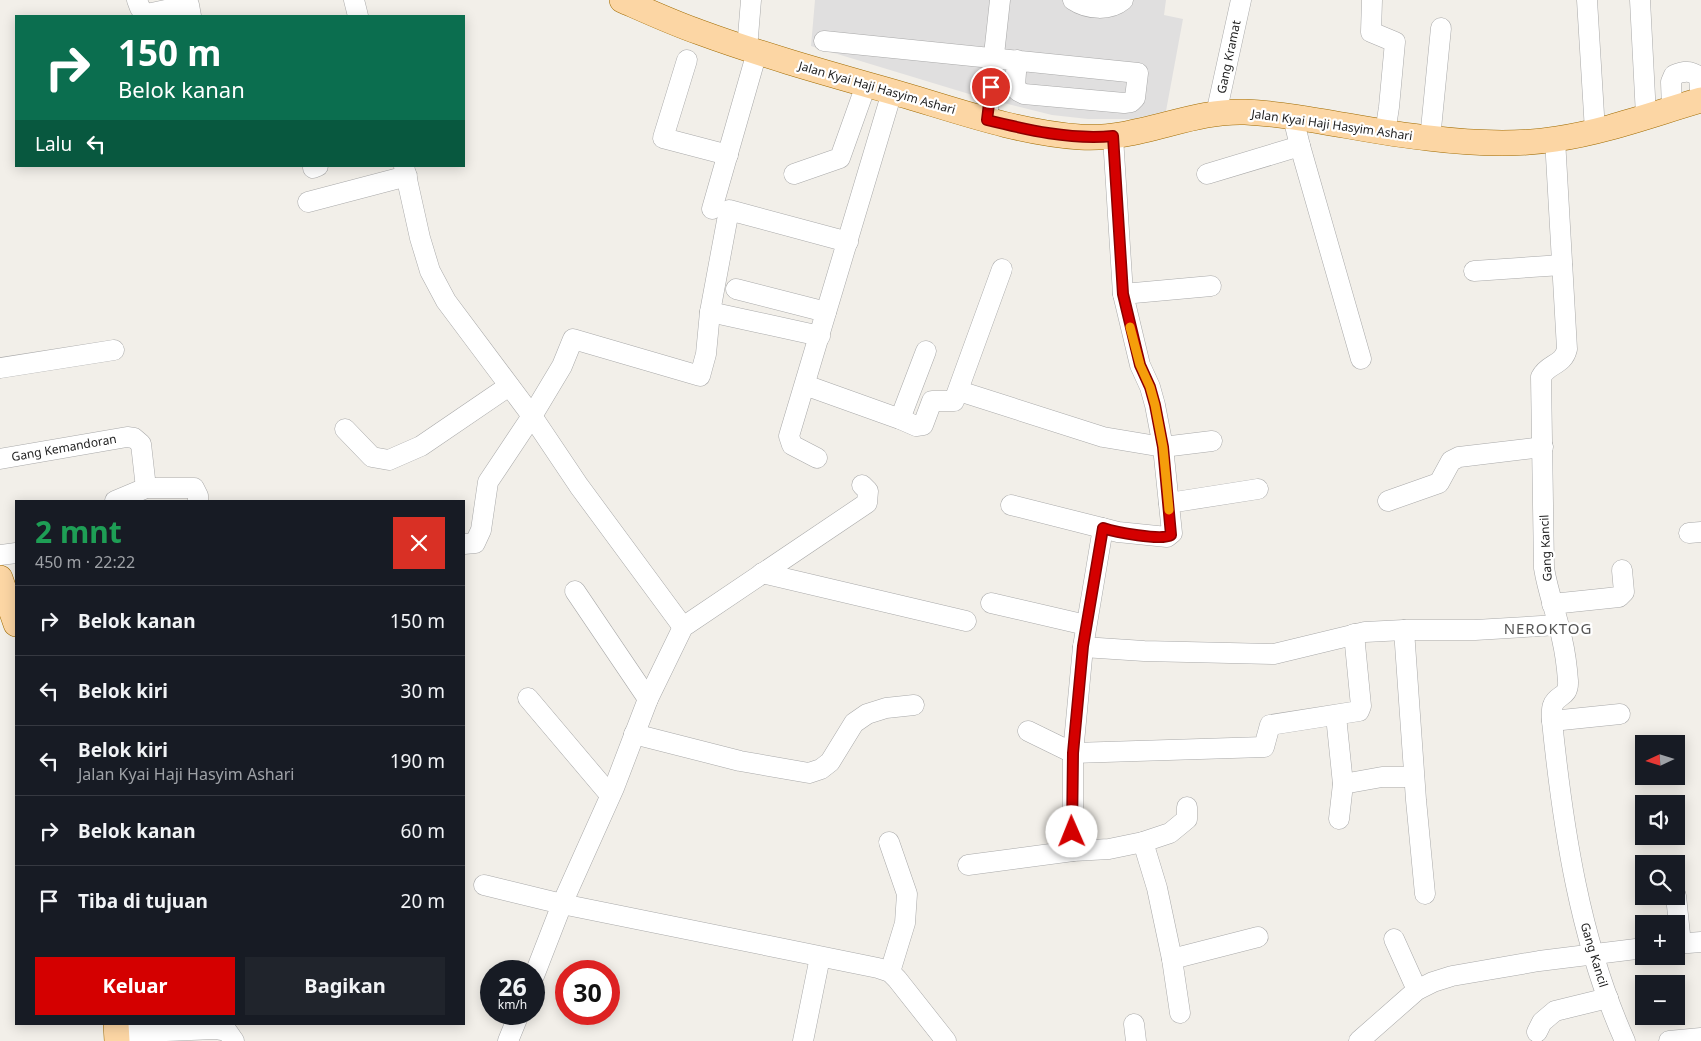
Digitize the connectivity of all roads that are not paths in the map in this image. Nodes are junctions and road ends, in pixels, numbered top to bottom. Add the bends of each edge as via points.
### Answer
1 (137, 0) edge
2 (354, 0) edge
3 (622, 0) edge
4 (751, 0) edge
5 (1000, 0) edge
6 (1074, 0) edge
7 (1123, 0) edge
8 (1241, 0) edge
9 (1372, 0) edge
10 (1587, 0) edge
11 (1640, 0) edge
12 (191, 15) edge
13 (358, 15) edge
14 (1441, 28) dead end
15 (824, 41) dead end
16 (752, 51) junction
17 (994, 58) junction
18 (687, 60) dead end
19 (1017, 60) junction
20 (866, 85) junction
21 (892, 92) junction
22 (1701, 100) edge
23 (1216, 114) junction
24 (1646, 116) junction
25 (1293, 117) junction
26 (987, 120) junction
27 (1595, 131) junction
28 (1385, 133) junction
29 (1113, 136) junction
30 (1430, 138) junction
31 (1555, 140) junction
32 (1300, 146) junction
33 (728, 155) junction
34 (405, 171) edge
35 (794, 174) dead end
36 (1207, 174) dead end
37 (308, 202) dead end
38 (712, 209) dead end
39 (848, 242) junction
40 (1562, 265) junction
41 (1002, 270) dead end
42 (1474, 271) dead end
43 (1211, 286) dead end
44 (736, 289) dead end
45 (1123, 294) junction
46 (710, 312) junction
47 (826, 312) junction
48 (820, 336) junction
49 (114, 350) dead end
50 (926, 351) dead end
51 (1361, 359) dead end
52 (0, 368) edge
53 (805, 385) junction
54 (509, 386) junction
55 (959, 392) junction
56 (532, 416) junction
57 (900, 419) junction
58 (345, 429) dead end
59 (1212, 441) dead end
60 (1163, 447) junction
61 (1543, 447) junction
62 (817, 458) dead end
63 (0, 459) edge
64 (862, 485) dead end
65 (146, 488) junction
66 (1258, 489) dead end
67 (117, 500) edge
68 (198, 500) edge
69 (1388, 501) dead end
70 (1168, 503) junction
71 (1011, 505) dead end
72 (1103, 528) junction
73 (465, 544) edge
74 (15, 553) edge
75 (0, 555) edge
76 (1622, 570) dead end
77 (762, 573) junction
78 (0, 578) edge
79 (575, 591) dead end
80 (991, 603) dead end
81 (1552, 604) junction
82 (8, 611) edge
83 (966, 621) dead end
84 (1086, 625) junction
85 (1558, 625) junction
86 (683, 627) junction
87 (1404, 630) junction
88 (1354, 634) junction
89 (1083, 646) junction
90 (528, 698) dead end
91 (648, 699) junction
92 (914, 705) dead end
93 (1620, 714) dead end
94 (1336, 716) junction
95 (1552, 721) junction
96 (1028, 731) dead end
97 (634, 734) junction
98 (1073, 753) junction
99 (1414, 777) junction
100 (1343, 784) junction
101 (610, 795) junction
102 (1187, 807) dead end
103 (1339, 819) dead end
104 (889, 842) dead end
105 (1143, 842) junction
106 (1073, 851) junction
107 (968, 865) dead end
108 (484, 885) dead end
109 (1425, 894) dead end
110 (562, 904) junction
111 (1258, 937) dead end
112 (1394, 939) dead end
113 (1701, 942) edge
114 (1685, 943) edge
115 (1635, 949) edge
116 (1594, 953) junction
117 (820, 957) junction
118 (1172, 959) junction
119 (540, 960) edge
120 (890, 972) junction
121 (1417, 990) junction
122 (1608, 998) junction
123 (1180, 1013) dead end
124 (515, 1025) edge
125 (1537, 1032) dead end
126 (117, 1033) edge
127 (1701, 1038) edge
128 (234, 1041) edge
129 (508, 1041) edge
130 (803, 1041) edge
131 (946, 1041) edge
132 (1359, 1041) edge
133 (1625, 1041) edge
134 (1669, 1041) edge

1 - 12 street via 147,14 189,5
2 - 13 street
3 - 16 main road, Jalan Kyai Haji Hasyim Ashari
4 - 16 street
5 - 17 street
6 - 7 street via 1085,6 1105,8 1116,6
8 - 23 street, Gang Kramat
9 - 28 street via 1371,32 1395,42
10 - 27 street
11 - 24 street
14 - 30 street
15 - 17 street
16 - 20 main road, Jalan Kyai Haji Hasyim Ashari
16 - 33 street
17 - 19 street
17 - 26 street
18 - 33 street via 663,138
19 - 19 street via 1138,73 1135,98 1124,103 1024,94 1018,92 1015,85
20 - 21 main road, Jalan Kyai Haji Hasyim Ashari
20 - 35 street via 840,158
21 - 26 main road, Jalan Kyai Haji Hasyim Ashari
21 - 39 street
22 - 24 main road, Jalan Kyai Haji Hasyim Ashari
23 - 25 main road, Jalan Kyai Haji Hasyim Ashari via 1243,112
23 - 29 main road, Jalan Kyai Haji Hasyim Ashari
24 - 27 main road, Jalan Kyai Haji Hasyim Ashari
25 - 28 main road, Jalan Kyai Haji Hasyim Ashari
25 - 32 street
26 - 29 main road, Jalan Kyai Haji Hasyim Ashari via 1054,134
27 - 31 main road, Jalan Kyai Haji Hasyim Ashari
28 - 30 main road, Jalan Kyai Haji Hasyim Ashari
29 - 45 street
30 - 31 main road, Jalan Kyai Haji Hasyim Ashari via 1495,142
31 - 40 street, Gang Kancil
32 - 36 street
32 - 51 street
33 - 38 street
34 - 37 street
34 - 54 street via 430,270 446,301
39 - 46 street via 729,210
39 - 47 street
40 - 42 street
40 - 61 street, Gang Kancil via 1567,349 1565,356 1545,370 1541,377
41 - 55 street
43 - 45 street
44 - 47 street
45 - 60 street via 1140,365 1155,405
46 - 48 street
46 - 56 street via 706,354 700,376 573,339 562,366
47 - 48 street
48 - 53 street
49 - 52 street
50 - 57 street
53 - 57 street
53 - 62 street via 790,436 792,445
54 - 56 street
54 - 58 street via 421,446 389,460 372,457
55 - 57 street via 954,402 932,401 923,425 916,426
55 - 60 street via 1103,437
56 - 73 street via 488,482 481,530 475,543
56 - 86 street via 579,486
59 - 60 street
60 - 70 street
61 - 69 street via 1459,457 1451,461 1440,483
61 - 81 street, Gang Kancil via 1544,568
63 - 65 street, Gang Kemandoran via 134,438 141,444
64 - 77 street via 868,491 867,503
65 - 67 street
65 - 68 street via 194,488
66 - 70 street
70 - 72 street via 1172,533 1167,537
71 - 72 street
72 - 84 street
74 - 75 street
76 - 81 street via 1624,592 1619,597
77 - 83 street
77 - 86 street
78 - 82 main road
79 - 91 street
80 - 84 street
81 - 85 street, Gang Kancil
84 - 89 street
85 - 87 street
85 - 95 street, Gang Kancil via 1568,683 1563,696 1553,704
86 - 91 street
87 - 88 street
87 - 99 street
88 - 89 street via 1274,654
88 - 94 street via 1361,706 1359,711
89 - 98 street
90 - 101 street
91 - 97 street
92 - 97 street via 886,708 854,722 830,762 809,773 740,761
93 - 95 street
94 - 98 street via 1270,725 1264,747
94 - 100 street
95 - 116 street, Gang Kancil via 1565,828
96 - 98 street
97 - 101 street
98 - 106 street
99 - 100 street via 1382,777
99 - 109 street
100 - 103 street
101 - 110 street
102 - 105 street via 1187,819 1170,833
104 - 120 street via 907,894 905,923
105 - 106 street via 1109,849
105 - 118 street via 1158,888
106 - 107 street
108 - 110 street
110 - 117 street
110 - 119 street
111 - 118 street
112 - 121 street
113 - 114 street
115 - 116 street
116 - 121 street via 1452,976
116 - 122 street, Gang Kancil
117 - 120 street
117 - 130 street
118 - 123 street
120 - 131 street
121 - 132 street
122 - 125 street via 1555,1011 1542,1022
122 - 133 street, Gang Kancil
124 - 129 street
126 - 128 street via 215,1029 227,1031
127 - 134 street

